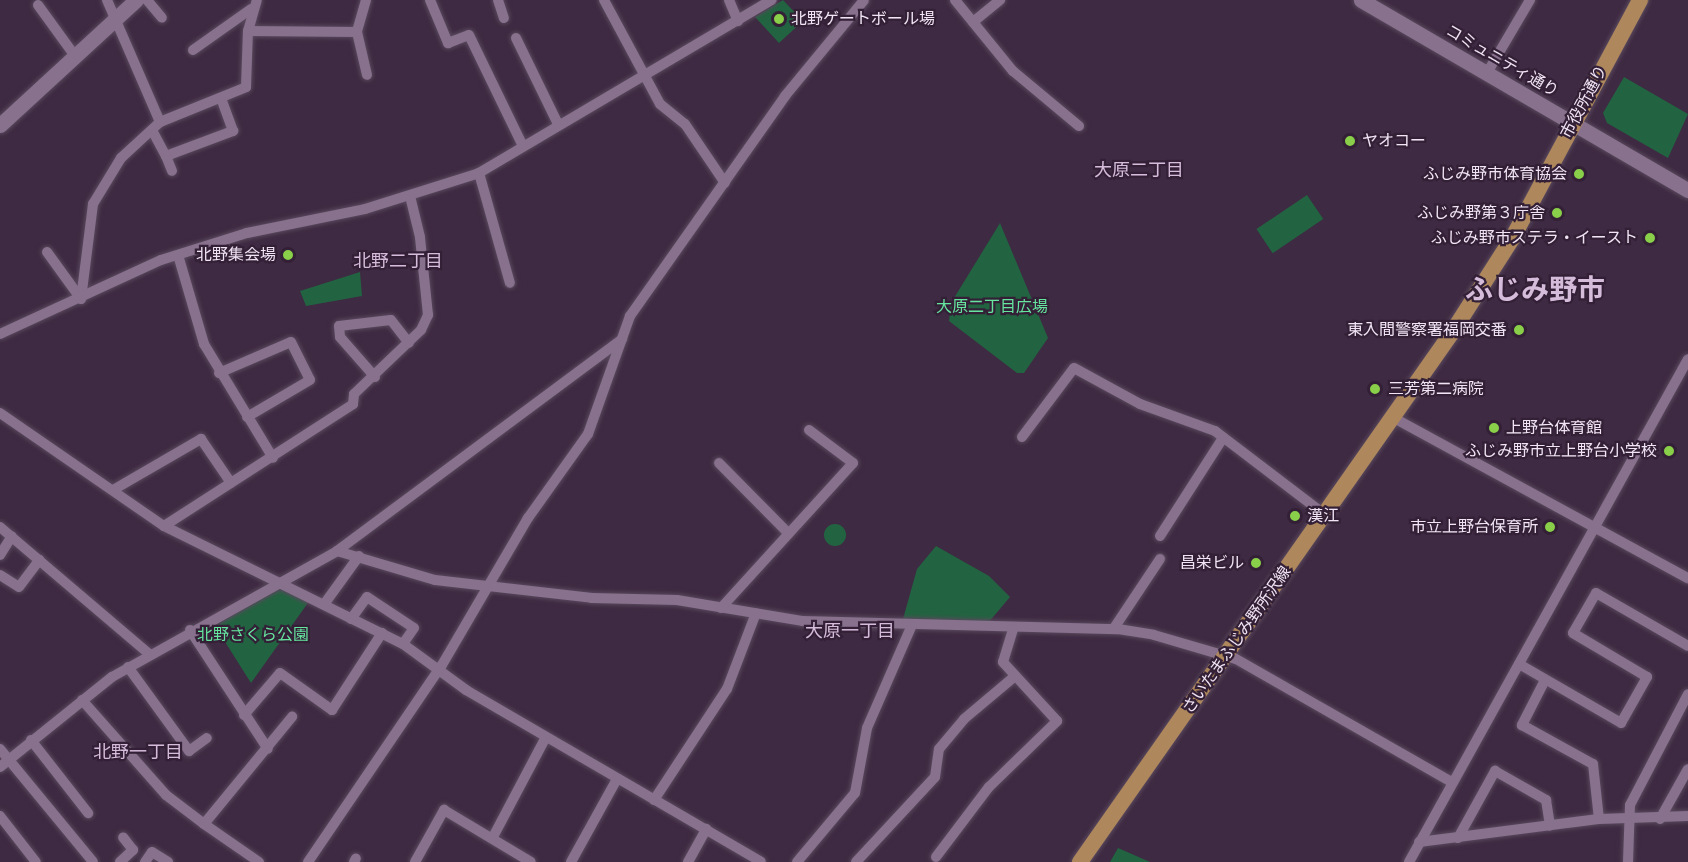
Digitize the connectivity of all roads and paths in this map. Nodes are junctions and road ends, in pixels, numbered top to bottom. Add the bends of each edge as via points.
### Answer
1 (107, 0) edge
2 (136, 0) edge
3 (147, 0) edge
4 (366, 0) edge
5 (430, 0) edge
6 (498, 0) edge
7 (604, 0) edge
8 (729, 0) edge
9 (772, 0) edge
10 (864, 0) edge
11 (955, 0) edge
12 (1000, 0) edge
13 (1361, 0) edge
14 (1530, 0) edge
15 (1640, 0) edge
16 (254, 4) edge
17 (38, 5) dead end
18 (114, 18) junction
19 (162, 18) dead end
20 (504, 18) dead end
21 (738, 21) junction
22 (973, 22) junction
23 (248, 31) junction
24 (357, 32) junction
25 (516, 38) dead end
26 (193, 50) dead end
27 (75, 56) junction
28 (1487, 74) junction
29 (367, 75) dead end
30 (644, 78) junction
31 (221, 98) junction
32 (1573, 123) junction
33 (558, 124) junction
34 (0, 125) edge
35 (156, 126) junction
36 (1079, 126) dead end
37 (522, 144) junction
38 (166, 156) junction
39 (172, 171) dead end
40 (479, 173) junction
41 (725, 183) junction
42 (1688, 190) edge
43 (410, 196) junction
44 (48, 252) dead end
45 (177, 255) junction
46 (510, 283) dead end
47 (81, 299) junction
48 (0, 334) edge
49 (622, 339) junction
50 (409, 343) junction
51 (1688, 359) edge
52 (219, 373) junction
53 (375, 377) junction
54 (0, 413) edge
55 (248, 417) junction
56 (1394, 418) junction
57 (809, 430) dead end
58 (1022, 438) dead end
59 (1222, 438) junction
60 (273, 458) junction
61 (719, 464) dead end
62 (231, 483) junction
63 (113, 490) junction
64 (1324, 514) junction
65 (164, 526) junction
66 (1596, 526) junction
67 (0, 527) edge
68 (788, 533) junction
69 (12, 536) junction
70 (1160, 536) dead end
71 (338, 551) junction
72 (0, 555) edge
73 (359, 556) junction
74 (1160, 559) dead end
75 (39, 560) junction
76 (0, 574) edge
77 (1688, 578) edge
78 (282, 581) junction
79 (492, 586) junction
80 (325, 603) junction
81 (721, 608) junction
82 (756, 613) junction
83 (351, 619) junction
84 (912, 625) junction
85 (1114, 628) junction
86 (1013, 629) junction
87 (190, 630) junction
88 (382, 633) junction
89 (403, 644) junction
90 (1688, 646) edge
91 (149, 654) junction
92 (1226, 657) junction
93 (1518, 664) junction
94 (128, 667) junction
95 (438, 669) junction
96 (1015, 676) junction
97 (1545, 680) junction
98 (1688, 694) edge
99 (82, 700) junction
100 (244, 715) junction
101 (292, 717) dead end
102 (546, 737) junction
103 (207, 738) dead end
104 (31, 740) junction
105 (0, 749) edge
106 (268, 749) junction
107 (11, 758) junction
108 (0, 767) edge
109 (1688, 769) edge
110 (617, 779) junction
111 (1452, 782) junction
112 (654, 800) junction
113 (88, 813) dead end
114 (0, 816) edge
115 (1688, 816) edge
116 (1599, 819) junction
117 (1627, 819) junction
118 (1660, 819) junction
119 (204, 824) junction
120 (1550, 826) junction
121 (706, 829) junction
122 (123, 837) dead end
123 (493, 837) junction
124 (1458, 838) junction
125 (1419, 842) junction
126 (936, 857) dead end
127 (36, 862) edge
128 (93, 862) edge
129 (120, 862) edge
130 (145, 862) edge
131 (168, 862) edge
132 (259, 862) edge
133 (308, 862) edge
134 (415, 862) edge
135 (531, 862) edge
136 (571, 862) edge
137 (687, 862) edge
138 (761, 862) edge
139 (797, 862) edge
140 (856, 862) edge
141 (1080, 862) edge
142 (1409, 862) edge
143 (1628, 862) edge

1 - 18 street
2 - 18 street
3 - 19 street
4 - 24 street
5 - 37 street via 448,43 469,35
6 - 20 street
7 - 30 street
8 - 21 street
9 - 21 street
10 - 41 street via 828,38
11 - 22 street
12 - 22 street
13 - 28 street, コミュニティ通り
14 - 28 street
15 - 32 main road, 市役所通り
16 - 23 street
16 - 26 street
17 - 27 street
18 - 27 street
18 - 35 street
21 - 30 street
22 - 36 street via 1012,71 1024,75
23 - 24 street
23 - 31 street via 246,87
24 - 29 street
25 - 33 street
27 - 34 street
28 - 32 street, コミュニティ通り
30 - 33 street
30 - 41 street
31 - 35 street
31 - 38 street via 233,131
32 - 42 street, コミュニティ通り
32 - 56 main road, 市役所通り via 1513,237
33 - 37 street
35 - 38 street
35 - 47 street via 121,158 93,204
37 - 40 street
38 - 39 street
40 - 43 street
40 - 46 street
41 - 49 street via 630,316
43 - 45 street
43 - 50 street via 420,237 428,315
44 - 47 street
45 - 47 street via 137,269
45 - 52 street via 204,344
47 - 48 street
49 - 71 street
49 - 79 street via 588,434 528,518
50 - 53 street
50 - 53 street via 391,320 339,326 340,337
51 - 66 street
52 - 55 street
52 - 55 street via 291,342 310,380
53 - 60 street via 354,394 353,404
54 - 63 street
55 - 60 street
56 - 64 main road, さいたまふじみ野所沢線
56 - 66 street
57 - 68 street via 853,463
58 - 59 street via 1074,368 1115,393
59 - 64 street
59 - 70 street
60 - 62 street
61 - 68 street
62 - 63 street via 201,439
62 - 65 street
63 - 65 street
64 - 92 main road, さいたまふじみ野所沢線
65 - 78 street
66 - 77 street
66 - 93 street
67 - 69 street
68 - 81 street
69 - 72 street
69 - 75 street
71 - 73 street
71 - 78 street
73 - 79 street via 435,580
73 - 80 street
74 - 85 street
75 - 76 street via 19,587
75 - 91 street
78 - 80 street
78 - 87 street
79 - 81 street
79 - 95 street
80 - 83 street
81 - 82 street
82 - 84 street
82 - 112 street via 727,689
83 - 88 street
83 - 89 street via 367,597 414,628
84 - 86 street
84 - 139 street via 867,728 855,793
85 - 86 street
85 - 92 street
86 - 96 street via 1001,659
87 - 91 street
87 - 100 street
88 - 89 street
88 - 100 street via 332,710 280,673
89 - 95 street
90 - 97 street via 1596,593 1573,633 1647,677 1621,723
91 - 94 street
92 - 111 street
92 - 141 main road, さいたまふじみ野所沢線
93 - 97 street
93 - 111 street
94 - 99 street
94 - 103 street via 189,751
95 - 102 street
95 - 133 street
96 - 126 street via 1057,721 989,787
96 - 140 street via 964,719 939,750 935,777
97 - 116 street via 1522,725 1593,764
98 - 117 street via 1635,791
99 - 104 street
99 - 119 street via 166,795
100 - 106 street
101 - 106 street
102 - 110 street
102 - 123 street
104 - 107 street
104 - 113 street
105 - 107 street
106 - 119 street
107 - 108 street
107 - 128 street
109 - 118 street
110 - 112 street
110 - 136 street
111 - 125 street
112 - 121 street
114 - 127 street
115 - 118 street
116 - 117 street
116 - 120 street
117 - 118 street
117 - 143 street
119 - 132 street
120 - 124 street
120 - 124 street via 1546,800 1494,771
121 - 137 street
121 - 138 street
122 - 129 street via 133,850
123 - 134 street via 444,810
123 - 135 street
124 - 125 street
125 - 142 street
130 - 131 street via 152,852

